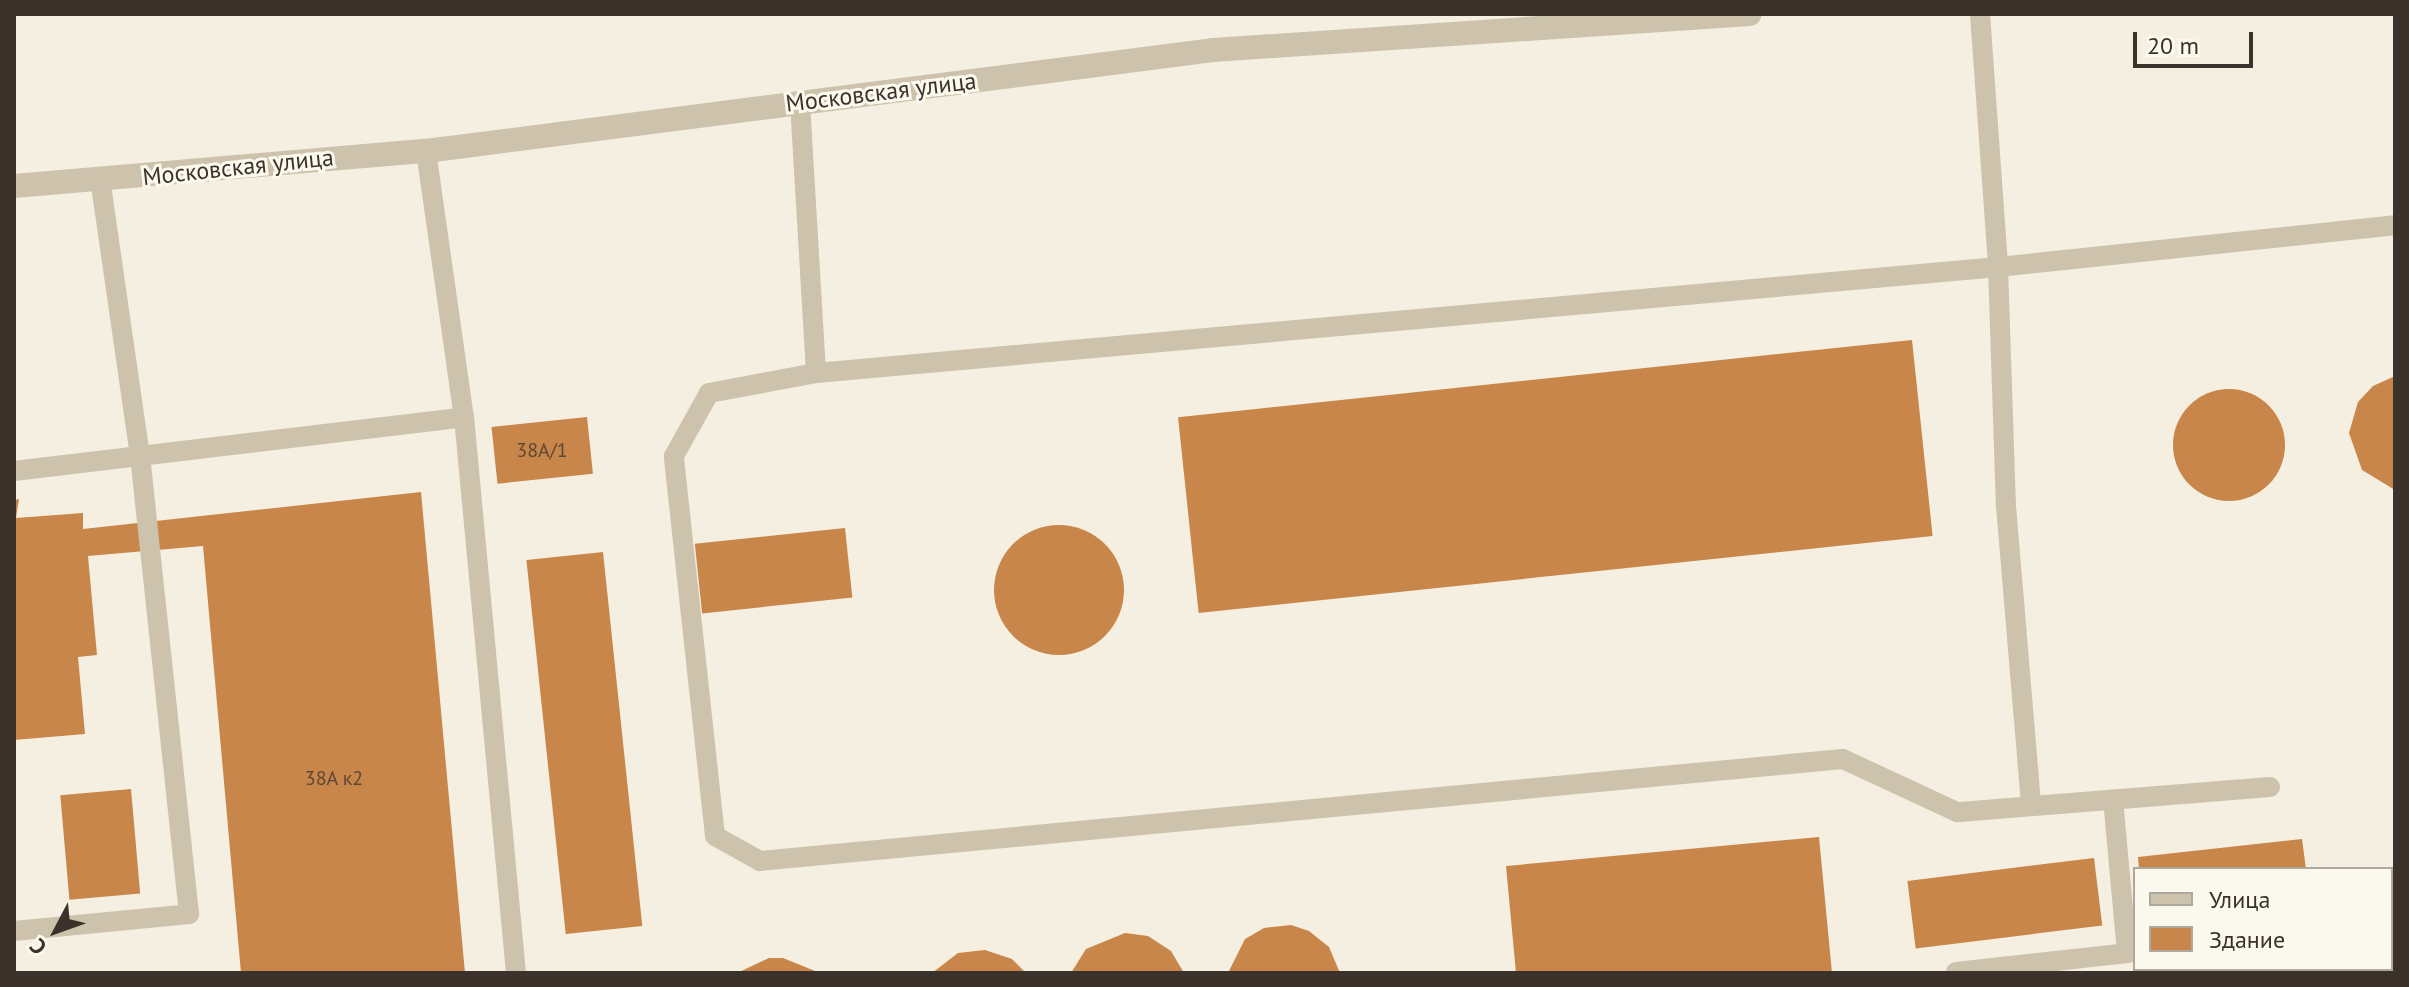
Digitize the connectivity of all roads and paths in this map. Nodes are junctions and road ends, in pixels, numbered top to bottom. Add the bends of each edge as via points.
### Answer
1 (1750, 14) edge
2 (1980, 14) edge
3 (800, 103) junction
4 (426, 151) junction
5 (100, 180) junction
6 (14, 186) edge
7 (2395, 225) edge
8 (1998, 267) junction
9 (816, 373) junction
10 (464, 417) junction
11 (140, 456) junction
12 (14, 471) edge
13 (2270, 787) dead end
14 (2113, 800) junction
15 (2031, 806) junction
16 (14, 931) edge
17 (1956, 972) edge
18 (516, 973) edge

1 - 3 street, Московская улица via 1213,50
2 - 8 lane
3 - 4 street, Московская улица
3 - 9 lane
4 - 5 street, Московская улица
4 - 10 lane
5 - 6 street, Московская улица
5 - 11 lane
7 - 8 lane
8 - 9 lane
8 - 15 lane via 2006,506
9 - 15 lane via 709,393 674,456 715,836 760,861 1843,759 1957,812
10 - 11 lane
10 - 18 lane
11 - 12 lane
11 - 16 lane via 189,914
13 - 14 lane
14 - 15 lane
14 - 17 lane via 2127,953

